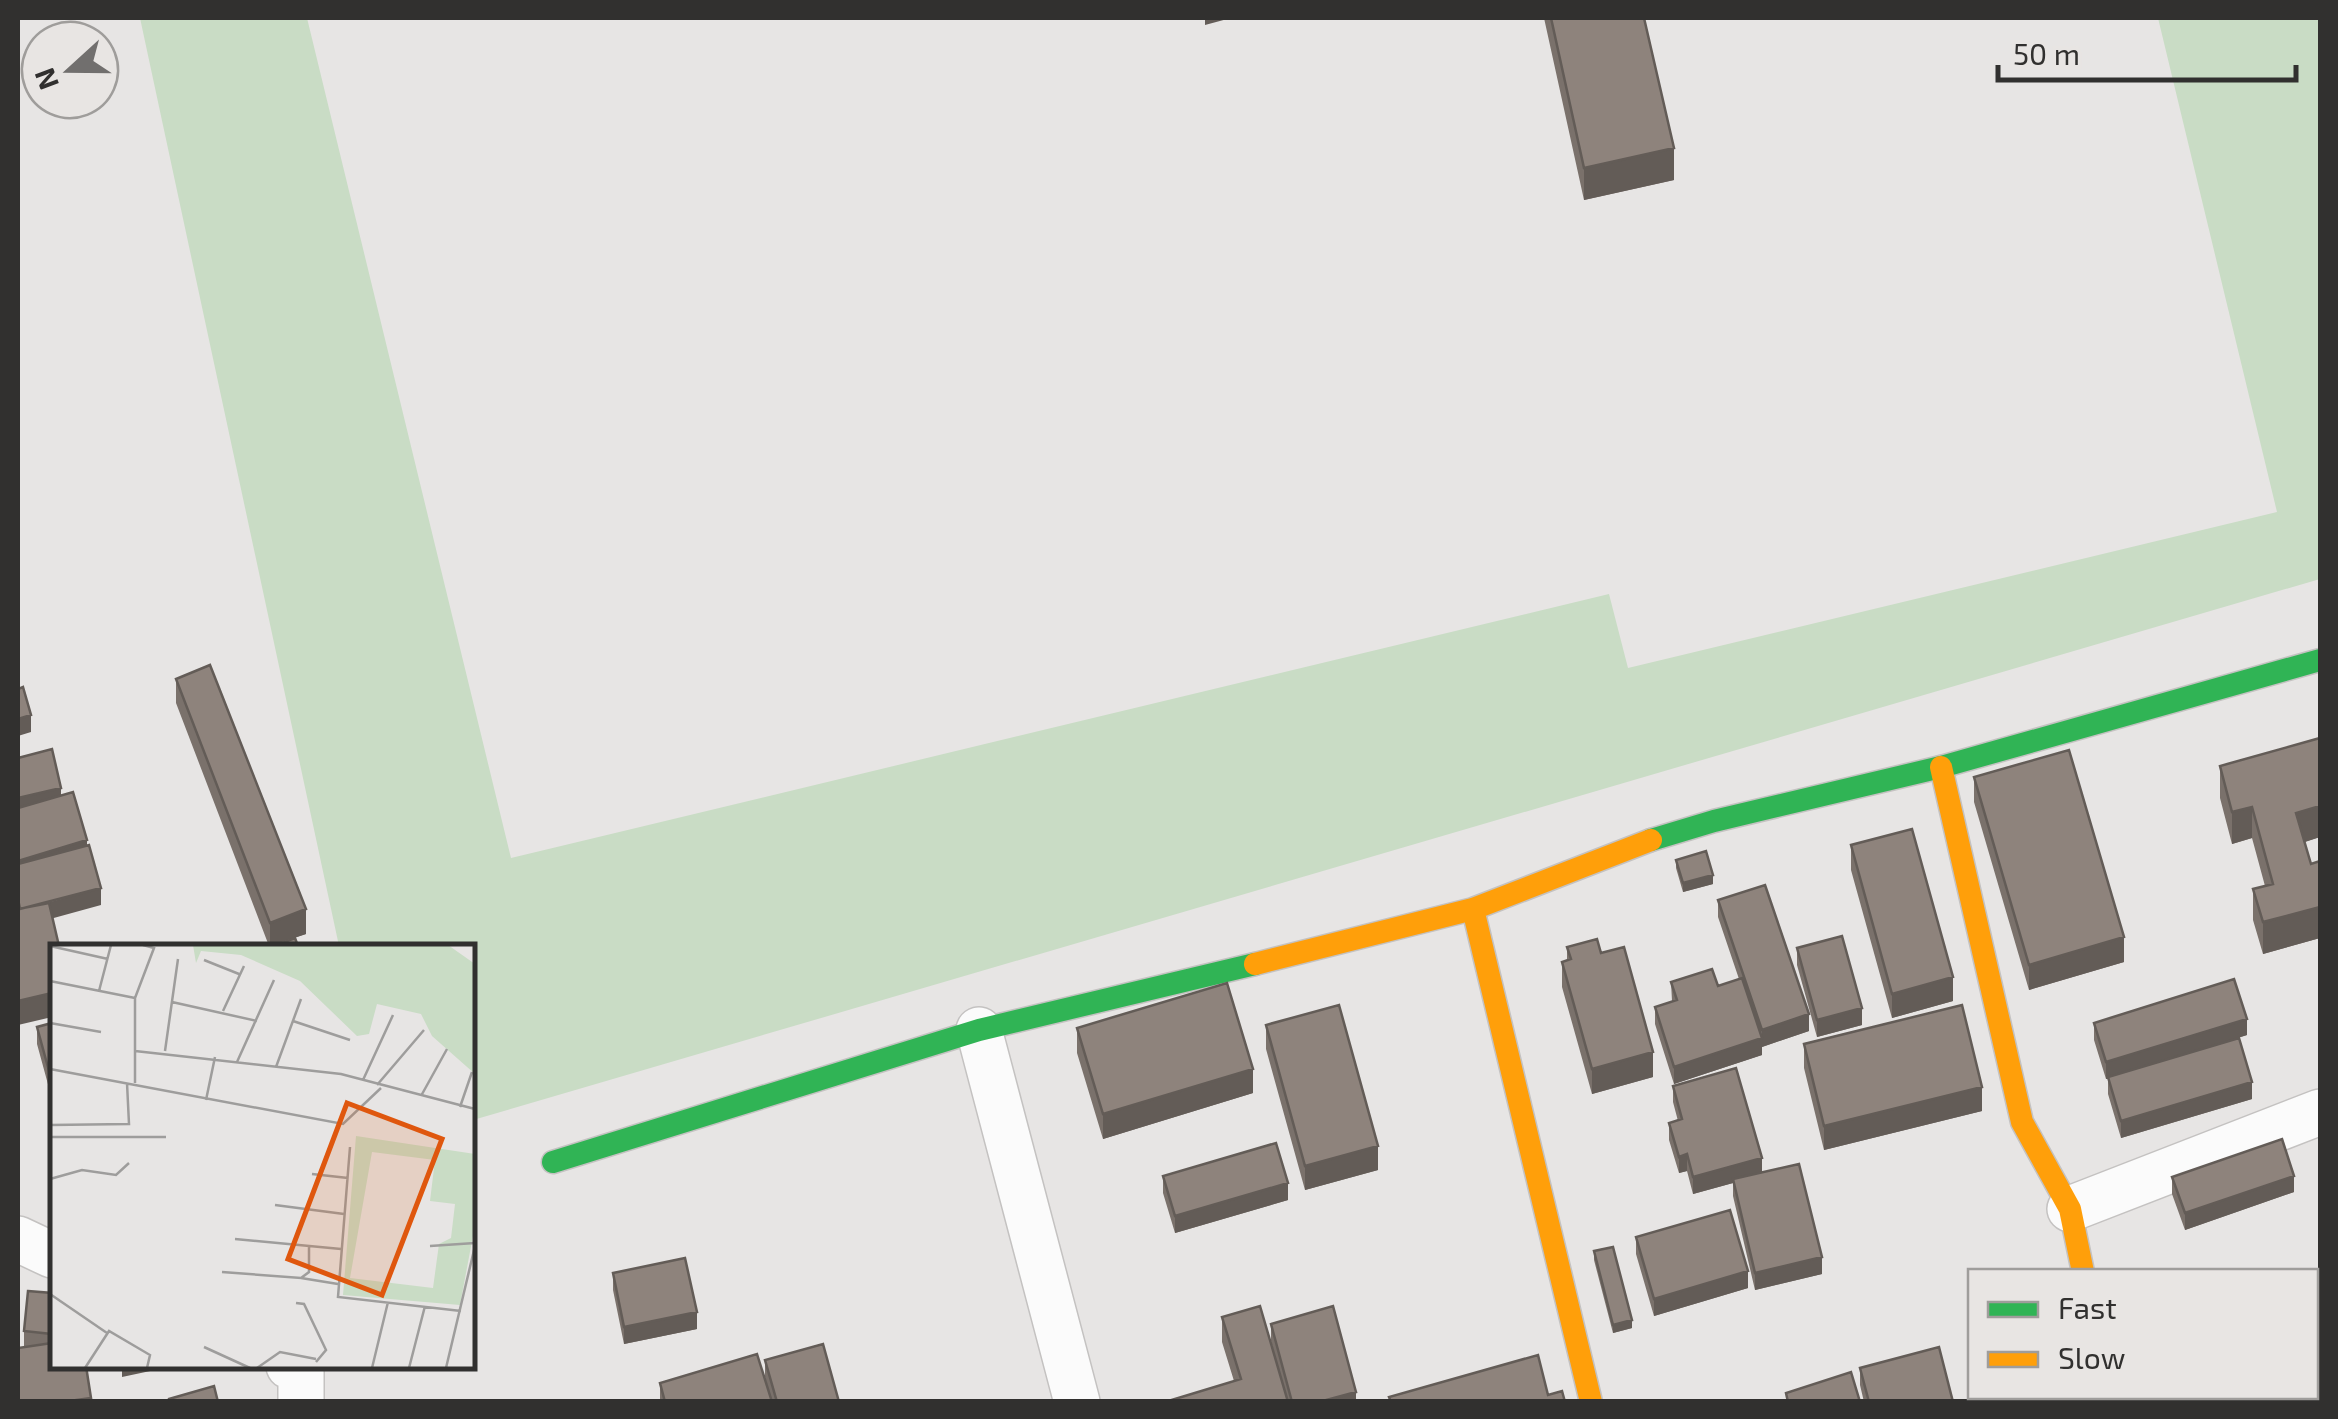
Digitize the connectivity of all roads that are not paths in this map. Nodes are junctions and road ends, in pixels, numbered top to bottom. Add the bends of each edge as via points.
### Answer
1 (2320, 660) edge
2 (1941, 767) junction
3 (1473, 909) junction
4 (978, 1030) junction
5 (2320, 1112) edge
6 (553, 1162) dead end
7 (2070, 1208) junction
8 (18, 1238) edge
9 (50, 1254) edge
10 (2082, 1269) edge
11 (295, 1369) edge
12 (301, 1402) edge
13 (1077, 1402) edge
14 (1591, 1402) edge

1 - 2 street
2 - 3 street via 1665,835
2 - 7 street via 2022,1122
3 - 4 street
3 - 14 street
4 - 6 street
4 - 13 street
5 - 7 street
7 - 10 street
8 - 9 street
11 - 12 street via 301,1372

